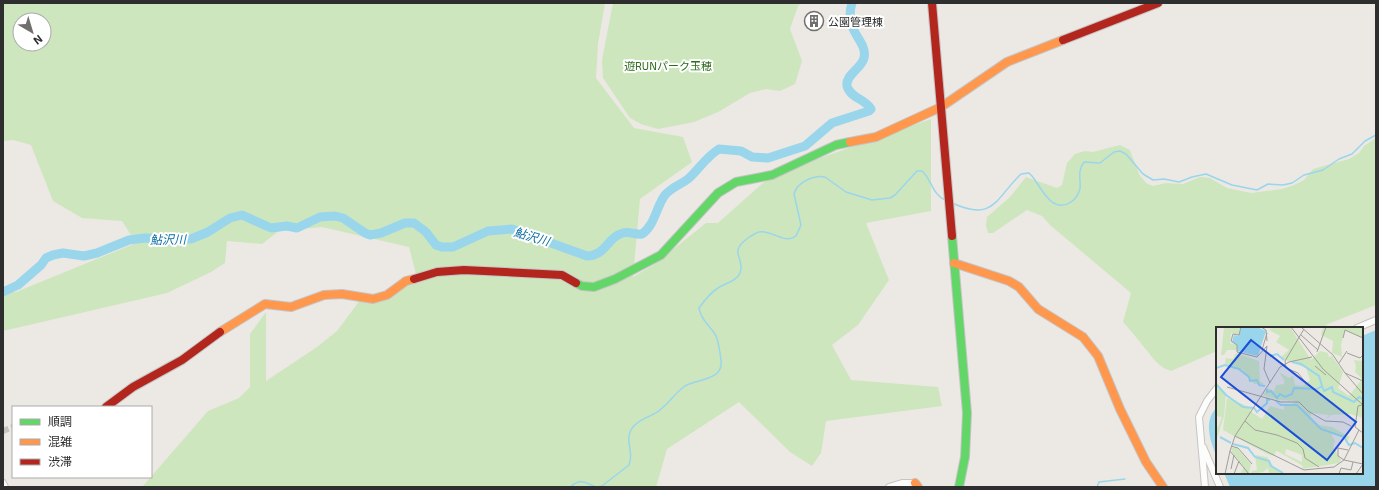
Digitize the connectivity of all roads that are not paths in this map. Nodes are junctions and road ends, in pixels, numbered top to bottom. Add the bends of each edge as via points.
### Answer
1 (932, 3) edge
2 (1158, 3) edge
3 (941, 107) junction
4 (954, 263) junction
5 (1376, 320) edge
6 (1359, 327) edge
7 (1216, 389) edge
8 (107, 406) edge
9 (1201, 444) junction
10 (3, 483) edge
11 (917, 485) edge
12 (5, 487) edge
13 (889, 487) edge
14 (959, 487) edge
15 (1163, 487) edge
16 (1205, 487) edge
17 (1220, 487) edge

1 - 3 street
2 - 3 street via 1007,62
3 - 4 street
3 - 8 street via 876,137 836,145 772,175 728,185 661,255 594,287 582,286 562,275 464,270 437,272 406,281 387,295 373,299 342,294 324,295 290,307 265,304 221,331 182,360 133,387
4 - 14 street via 966,413 965,457
4 - 15 street via 1009,281 1019,287 1038,309 1083,337 1098,356 1146,462
5 - 6 street
7 - 9 street via 1199,417
9 - 16 street
9 - 17 street
10 - 12 street
11 - 13 street via 902,483

